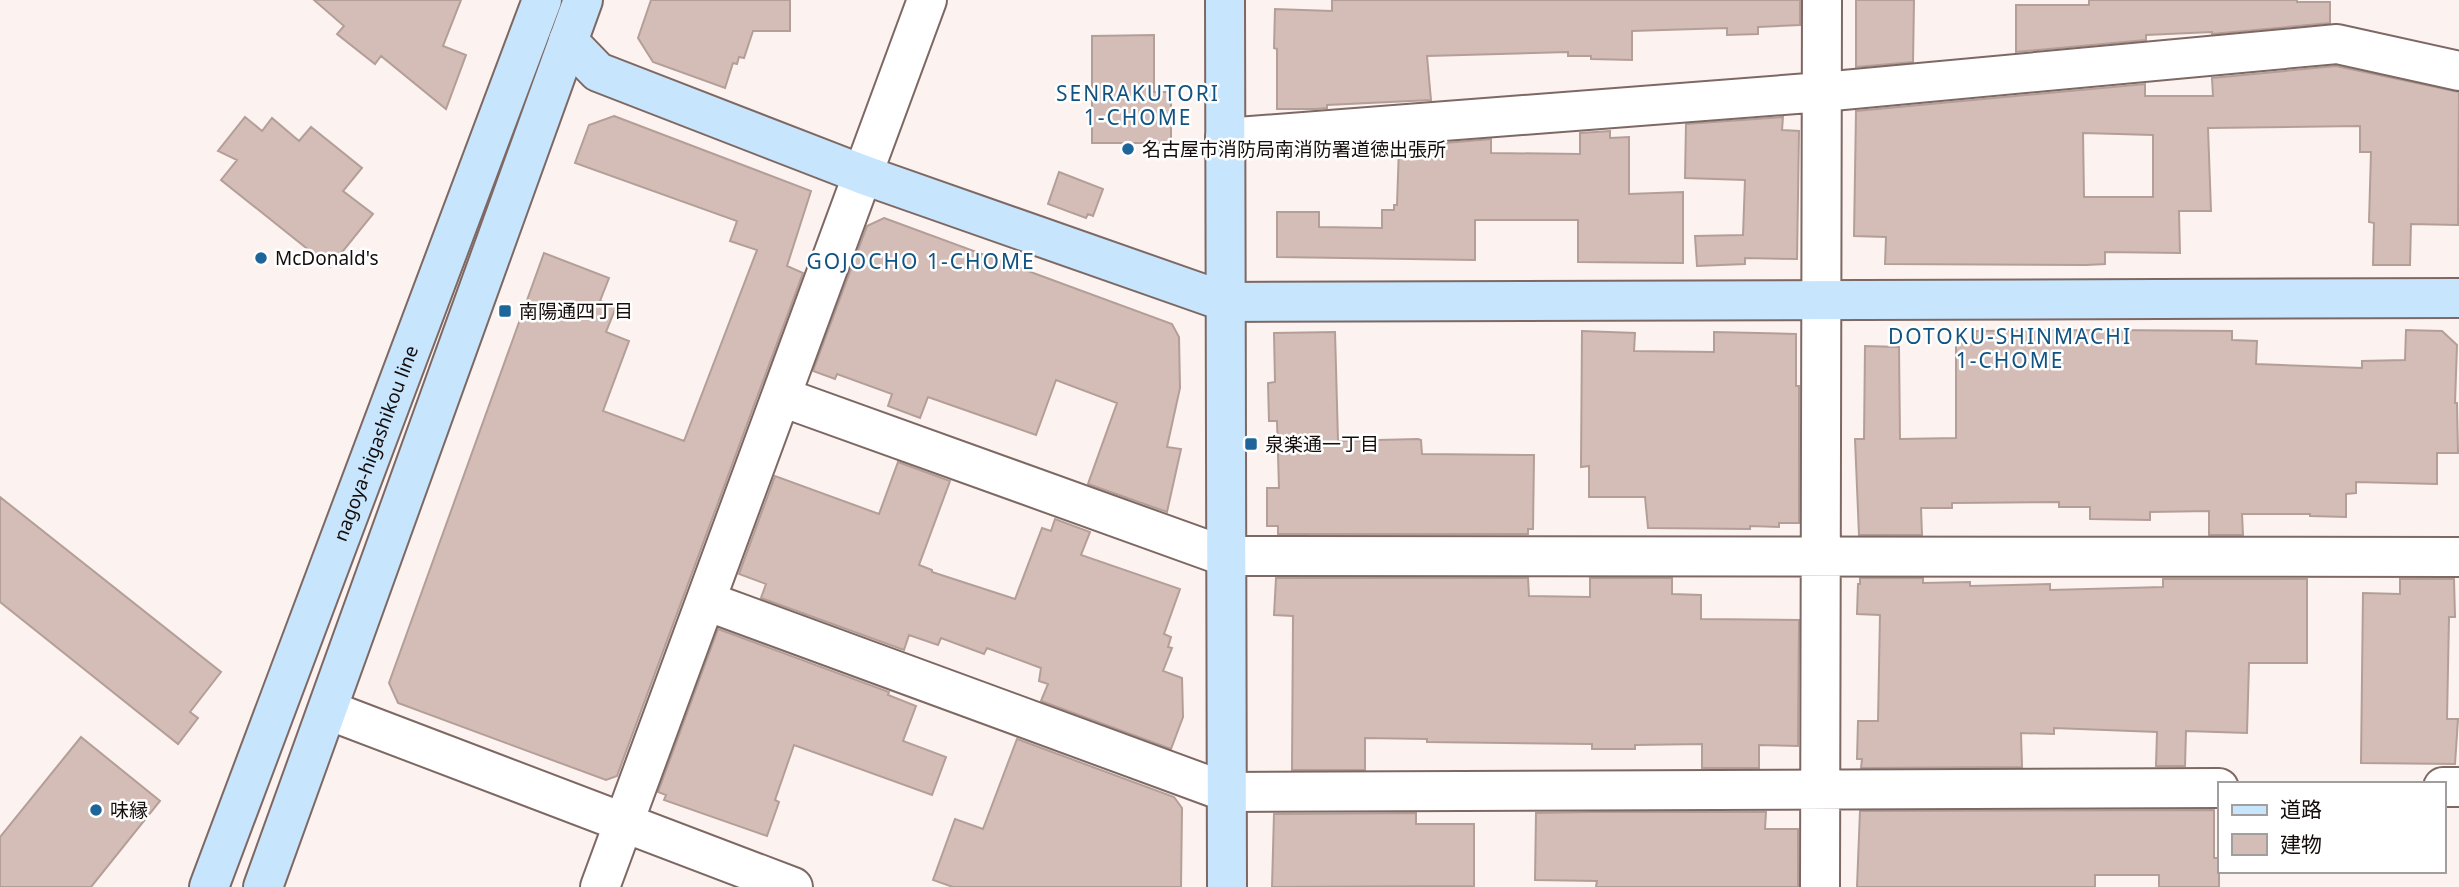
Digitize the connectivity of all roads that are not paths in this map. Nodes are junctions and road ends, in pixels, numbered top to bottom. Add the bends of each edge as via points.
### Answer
1 (583, 0) edge
2 (927, 0) edge
3 (1225, 0) edge
4 (1822, 0) edge
5 (540, 2) edge
6 (568, 41) junction
7 (2459, 71) edge
8 (1822, 92) junction
9 (1225, 138) junction
10 (864, 176) junction
11 (2459, 298) edge
12 (1821, 300) junction
13 (1226, 302) junction
14 (782, 397) junction
15 (1821, 555) junction
16 (1224, 556) junction
17 (2459, 557) edge
18 (706, 601) junction
19 (328, 710) junction
20 (2218, 788) edge
21 (1820, 790) junction
22 (1226, 792) junction
23 (625, 821) junction
24 (209, 887) edge
25 (263, 887) edge
26 (600, 887) edge
27 (793, 887) edge
28 (1227, 887) edge
29 (1820, 887) edge

1 - 6 street
2 - 10 street
3 - 9 street
4 - 8 street
5 - 6 street
5 - 24 street, nagoya-higashikou line
6 - 10 street via 598,72
6 - 19 street
7 - 8 street via 2337,44
8 - 9 street
8 - 12 street
9 - 13 street
10 - 13 street
10 - 14 street
11 - 12 street
12 - 13 street
12 - 15 street
13 - 16 street
14 - 16 street
14 - 18 street
15 - 16 street
15 - 17 street
15 - 21 street
16 - 22 street
18 - 22 street
18 - 23 street
19 - 23 street
19 - 25 street
20 - 21 street
21 - 22 street
21 - 29 street
22 - 28 street
23 - 26 street
23 - 27 street

